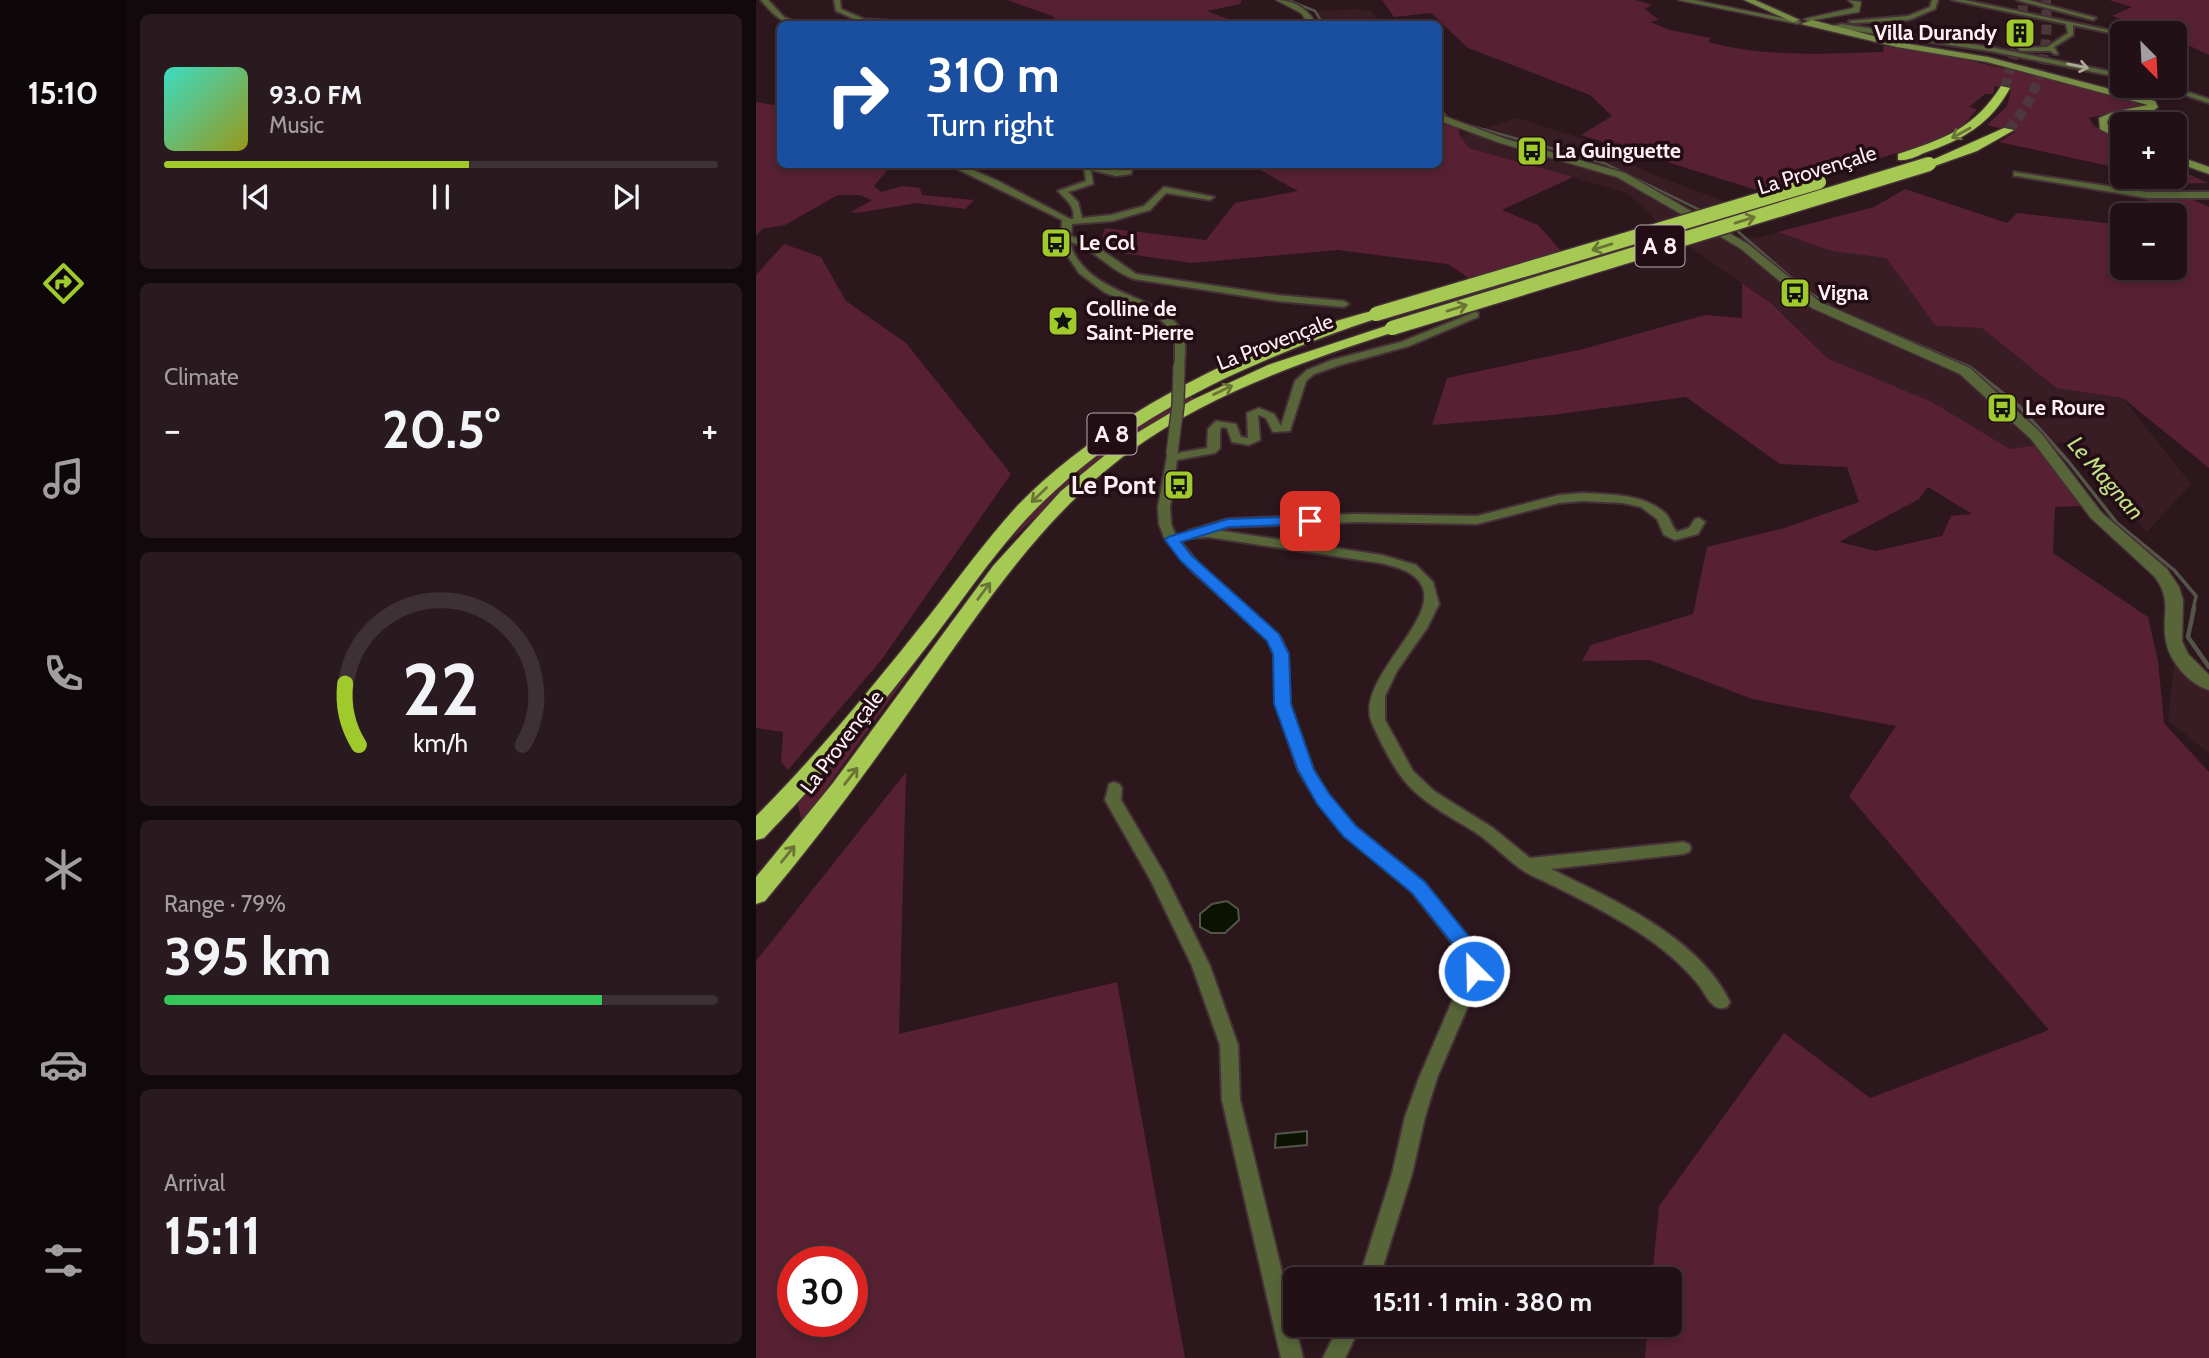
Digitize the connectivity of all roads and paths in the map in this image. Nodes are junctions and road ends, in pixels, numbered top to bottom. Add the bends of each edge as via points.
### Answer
1 (764, 0) edge
2 (837, 0) edge
3 (1280, 0) edge
4 (1682, 0) edge
5 (1748, 0) edge
6 (1935, 0) edge
7 (1955, 0) edge
8 (2020, 0) edge
9 (1855, 1) edge
10 (1833, 16) junction
11 (2093, 18) dead end
12 (790, 21) edge
13 (875, 21) edge
14 (1311, 21) edge
15 (1810, 22) junction
16 (1843, 25) junction
17 (2070, 28) junction
18 (1910, 31) dead end
19 (2110, 32) edge
20 (2107, 38) dead end
21 (2050, 49) junction
22 (2061, 55) dead end
23 (2110, 73) edge
24 (2005, 88) tunnel mouth
25 (2188, 95) edge
26 (2209, 102) edge
27 (2130, 112) edge
28 (2110, 117) edge
29 (1442, 119) edge
30 (2008, 130) tunnel mouth
31 (2110, 131) edge
32 (2187, 163) edge
33 (960, 168) edge
34 (1088, 168) edge
35 (1095, 168) edge
36 (1128, 168) edge
37 (1863, 169) dead end
38 (2209, 171) edge
39 (2017, 174) dead end
40 (1836, 177) dead end
41 (2209, 195) edge
42 (1210, 197) dead end
43 (1072, 221) junction
44 (1065, 238) junction
45 (1344, 304) dead end
46 (1475, 315) dead end
47 (1171, 455) junction
48 (1699, 522) dead end
49 (1192, 534) junction
50 (1172, 540) junction
51 (2209, 684) edge
52 (1114, 788) dead end
53 (757, 830) edge
54 (1683, 848) dead end
55 (1527, 865) junction
56 (762, 887) edge
57 (1721, 1002) dead end
58 (1373, 1267) edge
59 (1344, 1337) edge
60 (1292, 1358) edge
61 (1334, 1358) edge

1 - 12 street
2 - 13 street via 838,10 858,20
3 - 14 street via 1304,11
4 - 15 street
5 - 15 main road
6 - 16 street via 1933,8 1914,18
7 - 17 street
8 - 11 street
9 - 10 street via 1856,10
10 - 15 street
10 - 15 street
15 - 16 main road
15 - 16 main road
16 -> 23 street
16 - 27 main road via 1907,46 1975,58 2152,103 2150,109
17 - 19 street
17 - 20 street
17 - 21 street via 2070,35
18 - 21 street via 1944,33 1998,49
21 - 22 street
24 -> 37 highway, La Provençale via 1988,115 1969,129
25 - 26 street
28 - 31 main road via 2102,120
29 - 51 street via 1620,175 1744,246 1816,305 1965,371 2036,436 2096,515 2161,573 2175,600 2174,641 2180,656
56 -> 30 highway, La Provençale / A 8, bridge via 857,769 1015,550 1095,470 1159,425 1274,367 1929,164
32 - 38 main road
33 - 43 street
34 - 43 street via 1090,181 1062,191 1077,206 1079,217
35 - 36 street via 1122,174
39 - 41 street via 2147,195
40 -> 53 highway, La Provençale / A 8, bridge via 1303,337 1227,368 1146,412 1079,459 1010,525 875,699
42 - 43 street via 1168,190 1147,208 1112,218
43 - 44 street
44 - 45 street via 1085,243 1133,275
44 - 47 street, bridge via 1070,255 1098,284 1158,313 1172,324 1180,340
46 - 47 street via 1407,344 1302,378 1286,429 1277,430 1270,416 1259,411 1251,418 1254,440 1236,440 1232,426 1220,423 1214,429 1211,451
47 - 50 street via 1165,519
48 - 49 street via 1693,531 1675,536 1668,532 1662,517 1645,504 1583,497 1477,520 1228,523
49 - 50 street
49 - 55 street via 1382,559 1411,568 1427,582 1432,604 1378,696 1378,720 1408,775
50 - 58 street via 1274,638 1281,654 1283,704 1306,770 1324,800 1350,831 1418,887 1468,950 1474,971 1415,1116
52 - 60 street via 1113,800 1201,966 1229,1045 1231,1100
54 - 55 street via 1630,858 1607,856
55 - 57 street via 1612,908 1667,945 1706,976
59 - 61 street

